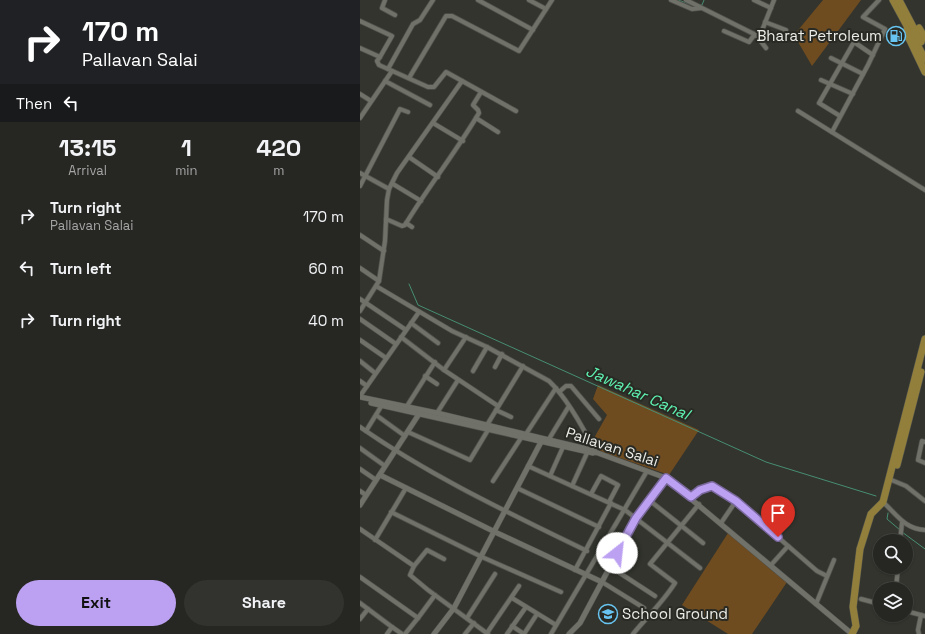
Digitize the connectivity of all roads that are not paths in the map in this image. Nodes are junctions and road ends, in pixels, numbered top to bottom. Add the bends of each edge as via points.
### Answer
1 (385, 0) edge
2 (433, 0) edge
3 (478, 0) edge
4 (529, 0) edge
5 (552, 0) edge
6 (671, 0) edge
7 (686, 0) edge
8 (754, 0) edge
9 (774, 0) edge
10 (879, 0) edge
11 (893, 0) edge
12 (899, 0) edge
13 (699, 6) junction
14 (771, 8) junction
15 (546, 9) junction
16 (395, 14) dead end
17 (360, 20) edge
18 (765, 22) junction
19 (910, 26) junction
20 (533, 30) junction
21 (786, 30) dead end
22 (724, 31) dead end
23 (756, 34) junction
24 (925, 38) edge
25 (360, 48) edge
26 (766, 48) dead end
27 (925, 49) edge
28 (873, 55) junction
29 (380, 57) junction
30 (831, 58) dead end
31 (925, 60) edge
32 (841, 64) junction
33 (390, 70) junction
34 (925, 72) edge
35 (864, 74) junction
36 (409, 78) junction
37 (821, 80) dead end
38 (385, 81) junction
39 (462, 81) junction
40 (830, 84) junction
41 (481, 92) junction
42 (360, 94) edge
43 (853, 94) junction
44 (371, 101) junction
45 (430, 104) dead end
46 (516, 111) dead end
47 (798, 111) dead end
48 (408, 112) dead end
49 (840, 116) junction
50 (360, 118) edge
51 (476, 118) junction
52 (433, 123) junction
53 (498, 132) dead end
54 (832, 132) junction
55 (463, 141) junction
56 (409, 157) junction
57 (360, 173) edge
58 (364, 176) junction
59 (438, 177) junction
60 (393, 184) junction
61 (360, 186) edge
62 (389, 189) junction
63 (925, 190) edge
64 (421, 201) junction
65 (386, 219) junction
66 (406, 223) junction
67 (412, 227) dead end
68 (360, 235) edge
69 (384, 251) junction
70 (360, 268) edge
71 (379, 281) junction
72 (376, 286) junction
73 (360, 298) edge
74 (366, 302) junction
75 (360, 311) edge
76 (420, 312) junction
77 (360, 319) edge
78 (411, 324) junction
79 (406, 330) junction
80 (401, 337) junction
81 (466, 337) junction
82 (925, 339) edge
83 (360, 340) edge
84 (438, 342) dead end
85 (396, 344) junction
86 (487, 347) junction
87 (502, 354) junction
88 (925, 355) edge
89 (386, 358) junction
90 (360, 361) edge
91 (435, 362) junction
92 (523, 366) junction
93 (495, 367) dead end
94 (444, 370) junction
95 (472, 371) dead end
96 (921, 371) edge
97 (375, 373) junction
98 (425, 376) junction
99 (458, 380) junction
100 (360, 381) edge
101 (437, 384) dead end
102 (367, 386) junction
103 (558, 390) junction
104 (360, 398) edge
105 (382, 405) junction
106 (407, 406) junction
107 (569, 406) junction
108 (497, 408) junction
109 (437, 413) junction
110 (419, 414) junction
111 (376, 416) junction
112 (511, 417) dead end
113 (599, 419) dead end
114 (360, 427) edge
115 (487, 428) junction
116 (366, 431) junction
117 (407, 434) junction
118 (526, 434) junction
119 (521, 438) junction
120 (549, 440) junction
121 (541, 442) junction
122 (925, 442) edge
123 (563, 447) junction
124 (360, 448) edge
125 (394, 451) junction
126 (587, 453) junction
127 (596, 453) junction
128 (925, 463) edge
129 (385, 466) junction
130 (528, 466) junction
131 (360, 470) edge
132 (647, 471) junction
133 (380, 475) junction
134 (550, 476) junction
135 (666, 478) junction
136 (376, 480) junction
137 (493, 481) dead end
138 (889, 482) junction
139 (572, 486) junction
140 (406, 488) junction
141 (517, 488) junction
142 (360, 491) edge
143 (591, 494) junction
144 (366, 495) junction
145 (691, 497) junction
146 (649, 500) junction
147 (736, 501) junction
148 (925, 501) edge
149 (883, 502) junction
150 (610, 503) junction
151 (699, 504) junction
152 (360, 505) edge
153 (625, 510) junction
154 (505, 511) junction
155 (391, 512) junction
156 (636, 518) junction
157 (721, 523) junction
158 (902, 523) junction
159 (680, 526) junction
160 (599, 527) junction
161 (360, 529) edge
162 (925, 530) edge
163 (495, 532) junction
164 (901, 534) edge
165 (374, 540) junction
166 (667, 542) junction
167 (703, 543) dead end
168 (788, 546) junction
169 (586, 550) junction
170 (482, 557) junction
171 (444, 559) dead end
172 (834, 560) dead end
173 (771, 565) junction
174 (414, 566) junction
175 (609, 566) junction
176 (700, 568) dead end
177 (575, 570) junction
178 (495, 574) dead end
179 (586, 576) junction
180 (827, 576) junction
181 (360, 577) edge
182 (602, 582) junction
183 (519, 586) dead end
184 (561, 592) dead end
185 (435, 595) junction
186 (655, 596) dead end
187 (512, 598) junction
188 (861, 600) dead end
189 (360, 603) edge
190 (873, 603) edge
191 (816, 604) junction
192 (526, 607) junction
193 (454, 608) junction
194 (644, 608) dead end
195 (368, 609) junction
196 (913, 613) edge
197 (537, 614) junction
198 (923, 615) edge
199 (418, 618) junction
200 (467, 618) junction
201 (360, 619) edge
202 (474, 623) junction
203 (556, 625) junction
204 (512, 626) junction
205 (392, 627) junction
206 (387, 634) edge
207 (402, 634) edge
208 (405, 634) edge
209 (434, 634) edge
210 (466, 634) edge
211 (487, 634) edge
212 (507, 634) edge
213 (524, 634) edge
214 (551, 634) edge
215 (569, 634) edge
216 (633, 634) edge
217 (852, 634) edge
218 (919, 634) edge

1 - 16 street via 382,8
2 - 33 street via 420,20 413,24
3 - 20 street
4 - 15 street
5 - 15 street
6 - 13 street via 692,9
7 - 13 street
8 - 14 street
9 - 14 street
10 - 28 street via 863,17 884,29
11 - 19 main road
12 - 19 main road
13 - 23 street
14 - 18 street
15 - 20 street
17 - 29 street via 392,36
18 - 21 street
18 - 23 street via 761,33
19 - 24 main road via 918,27
19 - 27 main road
19 - 31 main road
19 - 34 main road via 906,32
20 - 36 street via 519,51 452,16 446,16
22 - 23 street via 749,42
23 - 26 street
25 - 29 street
28 - 32 street via 854,42
28 - 35 street
29 - 33 street via 377,63
30 - 32 street
32 - 35 street
32 - 40 street
33 - 36 street
33 - 38 street
35 - 43 street
36 - 39 street via 432,88 446,72
37 - 40 street
38 - 44 street
38 - 45 street
39 - 41 street
39 - 52 street
40 - 43 street
40 - 49 street via 819,103
41 - 46 street
41 - 51 street via 473,105 479,112
42 - 44 street
43 - 49 street
44 - 50 street
47 - 54 street
48 - 58 street via 400,109
49 - 54 street
51 - 53 street
51 - 55 street
52 - 55 street
52 - 56 street
54 - 63 street
55 - 59 street
56 - 59 street
56 - 60 street
57 - 58 street
58 - 61 street
58 - 62 street
59 - 64 street
60 - 62 street
60 - 64 street
62 - 65 street
64 - 66 street
65 - 66 street via 402,226
65 - 69 street
66 - 67 street
68 - 69 street
69 - 71 street
70 - 71 street
71 - 72 street
72 - 74 street
72 - 76 street
73 - 74 street
74 - 75 street
74 - 79 street
76 - 78 street
76 - 81 street
77 - 85 street
78 - 79 street
78 - 84 street
79 - 80 street
80 - 85 street
80 - 91 street
81 - 86 street
81 - 94 street
82 - 96 main road
83 - 89 street
85 - 89 street
86 - 87 street
86 - 95 street
87 - 92 street
87 - 93 street
88 - 96 main road
89 - 97 street
90 - 97 street
91 - 94 street
91 - 98 street
92 - 103 street
92 - 108 street
94 - 99 street
96 - 138 main road
97 - 102 street
98 - 101 street
98 - 106 street
99 - 108 street
99 - 109 street
100 - 102 street
102 - 104 street
103 - 107 street
103 - 113 street via 571,386
103 - 118 street
104 - 105 street
104 - 106 street, Pallavan Salai
105 - 110 street
105 - 111 street
106 - 109 street, Pallavan Salai
107 - 120 street
107 - 127 street
108 - 112 street
108 - 115 street
109 - 115 street, Pallavan Salai
110 - 115 street
110 - 117 street
111 - 116 street
111 - 117 street
114 - 116 street
115 - 117 street via 470,460
115 - 118 street, Pallavan Salai
115 - 119 street
116 - 125 street
117 - 125 street
118 - 120 street, Pallavan Salai
119 - 121 street
119 - 137 street
120 - 127 street, Pallavan Salai
121 - 123 street
121 - 130 street
122 - 128 street via 922,441 918,460
123 - 126 street
123 - 134 street
124 - 129 street
125 - 129 street
125 - 154 street
126 - 127 street
126 - 139 street
127 - 132 street, Pallavan Salai
129 - 133 street
130 - 134 street
130 - 141 street
131 - 136 street
132 - 135 street, Pallavan Salai
132 - 153 street
133 - 136 street
133 - 140 street
134 - 139 street
135 - 145 street, Pallavan Salai
135 - 146 street
136 - 144 street
138 - 148 street via 906,486
138 - 149 main road
139 - 143 street
140 - 155 street
140 - 163 street
141 - 154 street
141 - 160 street
142 - 144 street
143 - 150 street
143 - 150 street via 601,476 618,485
144 - 152 street
145 - 147 street via 700,490 712,486
145 - 151 street, Pallavan Salai
146 - 156 street
146 - 159 street
147 - 157 street
147 - 168 street
149 - 158 street
149 - 217 main road via 871,514 860,550 853,607 856,626
150 - 153 street
150 - 160 street
151 - 157 street, Pallavan Salai
151 - 159 street
153 - 156 street
153 - 179 street
154 - 163 street
154 - 169 street
155 - 165 street
155 - 170 street
156 - 166 street
156 - 175 street
157 - 173 street, Pallavan Salai
158 - 162 street via 915,530
158 - 164 street
159 - 166 street
159 - 167 street
160 - 169 street
161 - 165 street
163 - 170 street
163 - 177 street
165 - 174 street
166 - 176 street
166 - 216 street via 650,564 675,583 664,600
168 - 173 street
168 - 180 street via 817,571
169 - 177 street
170 - 184 street
170 - 193 street
171 - 174 street via 427,550
172 - 180 street
173 - 191 street, Pallavan Salai
174 - 185 street via 410,575
175 - 182 street
175 - 186 street
177 - 179 street
178 - 200 street
179 - 182 street
179 - 203 street
180 - 191 street
181 - 199 street
182 - 194 street
182 - 215 street via 580,623
183 - 187 street
185 - 193 street
185 - 199 street
187 - 192 street
187 - 211 street
188 - 190 street
189 - 195 street
191 - 217 street, Pallavan Salai
192 - 197 street
192 - 204 street
193 - 200 street
193 - 209 street
195 - 201 street
195 - 205 street
196 - 198 street
197 - 203 street
197 - 213 street
198 - 218 street
199 - 208 street
200 - 202 street
202 - 210 street
202 - 211 street
203 - 214 street
204 - 212 street
204 - 213 street
205 - 206 street
205 - 207 street

